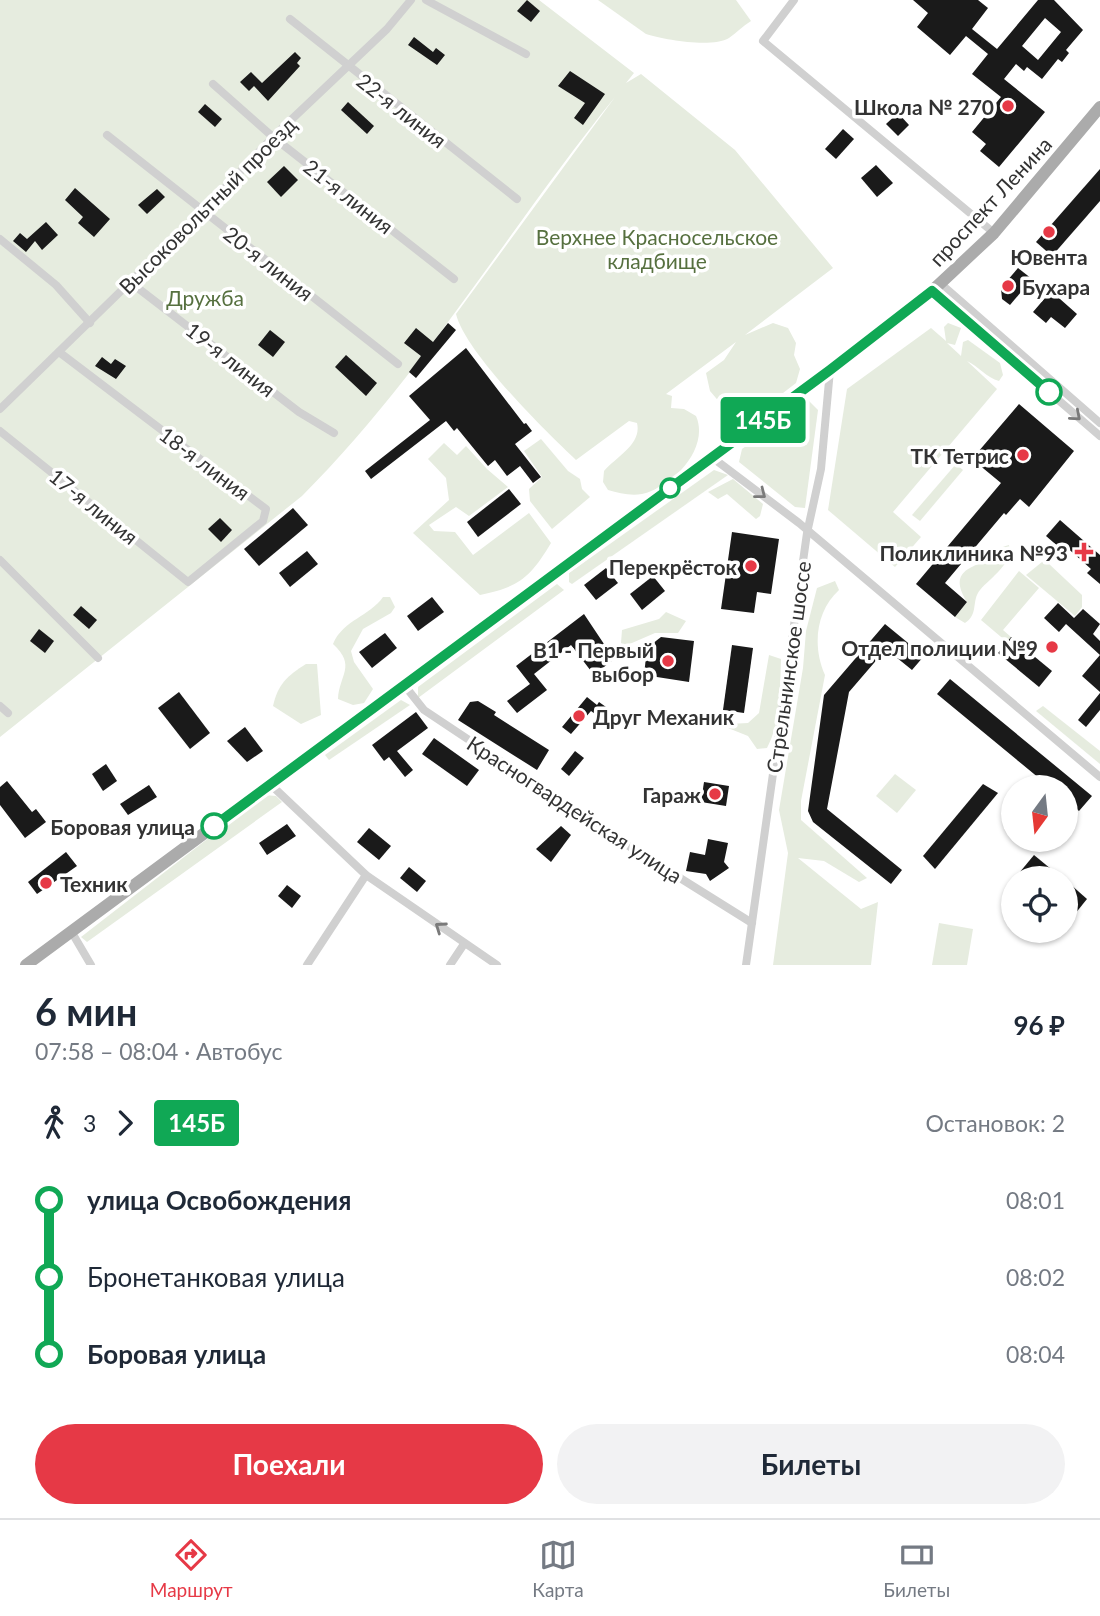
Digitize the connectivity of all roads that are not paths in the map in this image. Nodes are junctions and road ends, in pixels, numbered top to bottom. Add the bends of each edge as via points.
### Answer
1 (411, 0) edge
2 (426, 0) edge
3 (794, 0) edge
4 (290, 19) dead end
5 (526, 54) dead end
6 (346, 66) junction
7 (213, 84) dead end
8 (1100, 107) edge
9 (107, 135) dead end
10 (273, 137) junction
11 (517, 199) dead end
12 (203, 211) junction
13 (994, 233) junction
14 (0, 239) edge
15 (454, 279) dead end
16 (130, 282) junction
17 (936, 287) junction
18 (90, 323) junction
19 (59, 352) junction
20 (398, 364) dead end
21 (830, 370) junction
22 (0, 409) edge
23 (1100, 423) edge
24 (0, 431) edge
25 (334, 433) dead end
26 (1100, 436) edge
27 (713, 458) junction
28 (807, 533) junction
29 (0, 560) edge
30 (188, 582) joint
31 (98, 658) dead end
32 (405, 686) junction
33 (0, 706) edge
34 (8, 713) dead end
35 (1100, 777) edge
36 (270, 784) junction
37 (366, 875) junction
38 (752, 923) junction
39 (71, 931) junction
40 (464, 944) junction
41 (26, 965) edge
42 (91, 965) edge
43 (307, 965) edge
44 (450, 965) edge
45 (497, 965) edge
46 (746, 965) edge

1 - 6 street, Высоковольтный проезд
2 - 5 street
3 - 13 street via 763,41
4 - 6 street, 22-я линия
6 - 10 street, Высоковольтный проезд
6 - 11 street, 22-я линия
7 - 10 street, 21-я линия
8 - 13 main road, проспект Ленина
9 - 12 street, 20-я линия
10 - 12 street, Высоковольтный проезд
10 - 15 street, 21-я линия
12 - 16 street, Высоковольтный проезд
12 - 20 street, 20-я линия
13 - 17 main road, проспект Ленина
14 - 18 street via 56,285
16 - 18 street, Высоковольтный проезд
16 - 25 street, 19-я линия via 299,412
17 - 21 main road, проспект Ленина
17 - 23 street
17 -> 26 street
18 - 19 street, Высоковольтный проезд
19 - 22 street, Высоковольтный проезд
19 - 30 street, 18-я линия via 266,509 263,520
21 - 27 main road, проспект Ленина
21 - 28 street, Стрельнинское шоссе via 821,469
24 - 30 street, 17-я линия
27 -> 28 street
27 - 32 main road, проспект Ленина
28 - 35 street
28 - 38 street, Стрельнинское шоссе
29 - 31 street
32 - 36 main road, проспект Ленина
32 - 38 street, Красногвардейская улица via 424,710
33 - 34 street
36 - 37 street
36 - 39 main road, проспект Ленина
40 -> 37 street
37 - 43 street
38 - 46 street, Стрельнинское шоссе
39 - 41 main road, проспект Ленина
39 - 42 street
40 - 44 street
40 - 45 street

